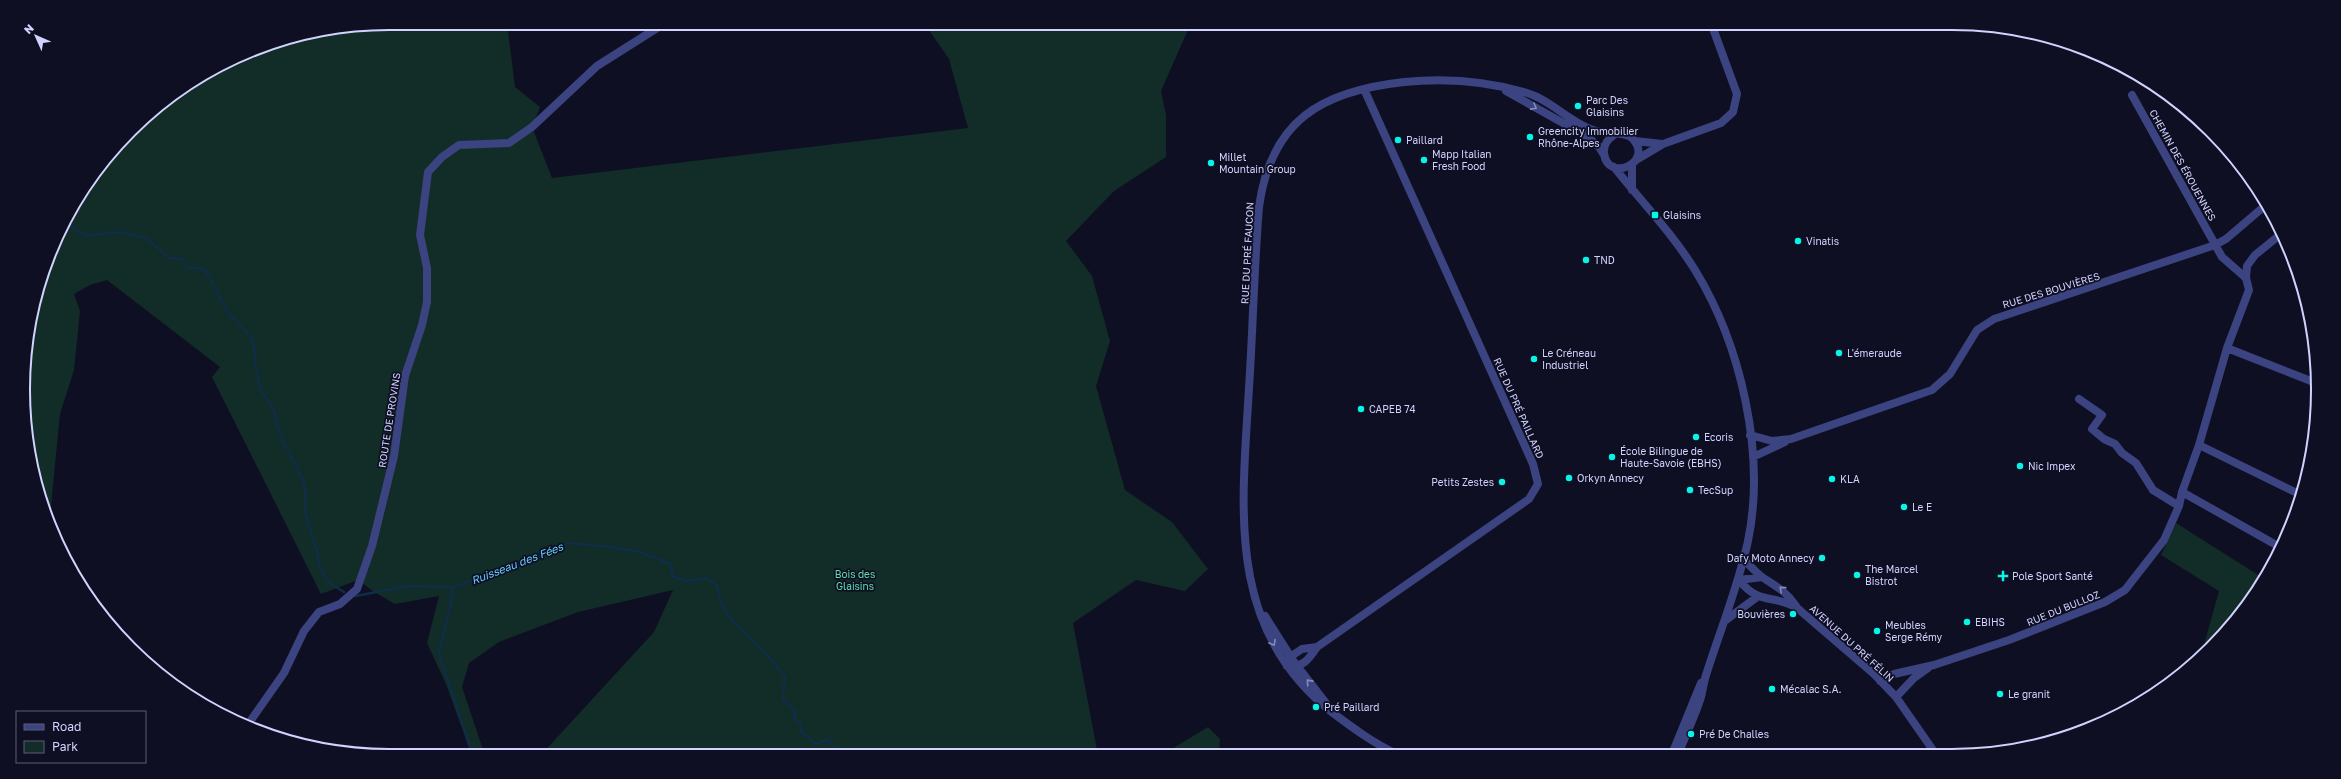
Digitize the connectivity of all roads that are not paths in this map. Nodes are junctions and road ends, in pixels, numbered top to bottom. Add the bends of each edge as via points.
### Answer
1 (654, 30) edge
2 (1713, 30) edge
3 (1500, 88) junction
4 (1364, 89) junction
5 (2132, 96) dead end
6 (1614, 135) junction
7 (1635, 141) junction
8 (1663, 144) junction
9 (1604, 155) junction
10 (1634, 162) junction
11 (1614, 167) junction
12 (1632, 190) junction
13 (2262, 208) edge
14 (2277, 238) edge
15 (2216, 245) junction
16 (2246, 278) junction
17 (2227, 348) junction
18 (2311, 381) edge
19 (2079, 399) dead end
20 (1750, 435) junction
21 (1791, 439) junction
22 (2199, 445) junction
23 (1753, 457) junction
24 (2182, 492) junction
25 (2296, 493) edge
26 (2180, 506) junction
27 (2276, 545) edge
28 (1744, 560) junction
29 (1762, 577) junction
30 (1739, 580) junction
31 (1757, 597) junction
32 (1259, 607) junction
33 (1796, 607) junction
34 (1726, 620) junction
35 (1317, 647) junction
36 (1290, 657) junction
37 (1934, 665) junction
38 (1287, 666) junction
39 (1297, 667) junction
40 (1707, 673) junction
41 (1880, 681) junction
42 (1896, 697) junction
43 (1333, 713) junction
44 (250, 721) edge
45 (1388, 749) edge
46 (1674, 749) edge
47 (1680, 749) edge
48 (1932, 749) edge

1 - 44 street, ROUTE DE PROVINS via 597,66 532,127 509,143 459,145 442,157 428,172 420,235 427,268 426,302 422,325 405,376 394,456 372,546 357,589 340,604 318,612 304,630 284,673
2 - 8 street via 1735,87 1736,106 1730,116 1721,123
3 - 4 street, RUE DU PRÉ FAUCON via 1452,79 1404,82
3 - 6 street, RUE DU PRÉ FAUCON via 1528,93 1592,130
3 -> 9 street, RUE DU PRÉ FAUCON via 1588,137 1600,147
4 - 32 street, RUE DU PRÉ FAUCON via 1344,93 1324,102 1296,125 1275,152 1260,193 1242,509 1246,560
4 - 35 street, RUE DU PRÉ PAILLARD via 1533,464 1538,484 1533,495 1522,504
5 - 15 street, CHEMIN DES ÉROUENNES
6 - 7 street via 1626,134
6 - 9 street via 1606,143
7 - 8 street
7 - 10 street via 1638,150
8 - 10 street
9 - 11 street
10 - 11 street via 1621,168
10 - 12 street
11 - 12 street
12 - 20 street via 1665,228 1689,262 1713,304 1735,359
13 - 15 street, RUE DES BOUVIÈRES
14 - 16 street, RUE DU BULLOZ via 2255,255 2247,266
15 - 16 street, CHEMIN DES ÉROUENNES via 2222,257
15 - 21 street, RUE DES BOUVIÈRES via 2001,316 1977,330 1950,374 1936,387 1912,398
16 - 17 street, RUE DU BULLOZ via 2249,290
17 - 18 street
17 - 22 street, RUE DU BULLOZ
19 - 26 street via 2102,416 2092,429 2115,444 2136,463 2153,490
20 - 21 street, RUE DES BOUVIÈRES via 1772,441
20 - 23 street
21 - 23 street, RUE DES BOUVIÈRES
22 - 24 street, RUE DU BULLOZ
22 - 25 street
23 - 28 street via 1752,506
24 - 26 street, RUE DU BULLOZ
24 - 27 street
26 - 37 street, RUE DU BULLOZ via 2164,540 2125,590 2078,613
28 - 29 street, AVENUE DU PRÉ FÉLIN
28 - 30 street
29 - 30 street
33 -> 29 street, AVENUE DU PRÉ FÉLIN via 1778,586
30 - 31 street
30 - 34 street
31 - 33 street, AVENUE DU PRÉ FÉLIN via 1784,601
31 - 34 street
32 - 36 street, RUE DU PRÉ FAUCON
32 -> 38 street, RUE DU PRÉ FAUCON via 1268,634
33 - 41 street, AVENUE DU PRÉ FÉLIN
34 - 40 street
35 - 36 street, RUE DU PRÉ PAILLARD via 1302,650
35 - 39 street, RUE DU PRÉ PAILLARD via 1308,660
36 - 38 street
36 - 39 street, RUE DU PRÉ FAUCON
37 - 41 street, RUE DU BULLOZ via 1894,674
37 - 42 street, RUE DU BULLOZ via 1920,673
38 - 39 street
38 - 43 street, RUE DU PRÉ FAUCON via 1315,699
43 -> 39 street, RUE DU PRÉ FAUCON
40 - 46 street via 1695,694
40 - 47 street via 1701,697
41 - 42 street, AVENUE DU PRÉ FÉLIN
42 - 48 street, AVENUE DU PRÉ FÉLIN
43 - 45 street, RUE DU PRÉ FAUCON via 1358,733

